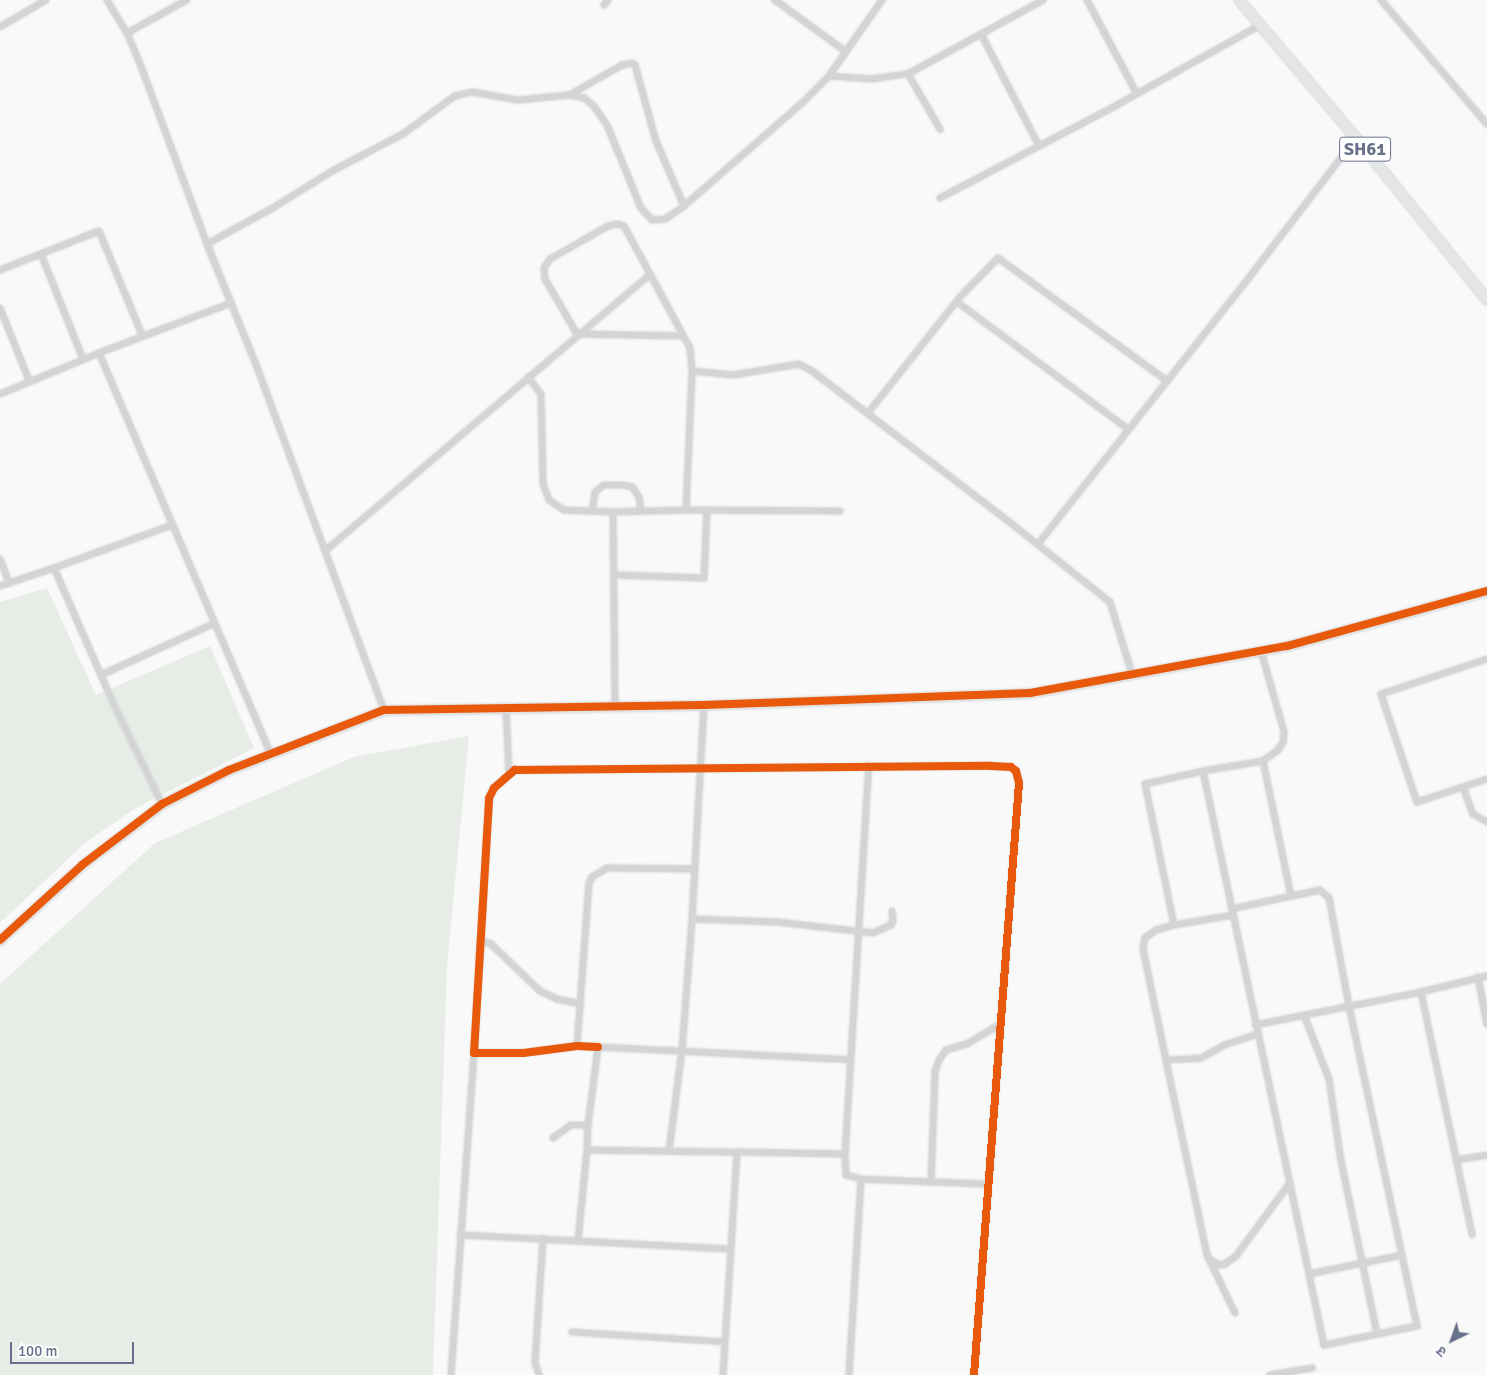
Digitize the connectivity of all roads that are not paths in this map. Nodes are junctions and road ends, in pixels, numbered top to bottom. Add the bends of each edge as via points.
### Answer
1 (46, 0) edge
2 (107, 0) edge
3 (187, 0) edge
4 (775, 0) edge
5 (882, 0) edge
6 (1043, 0) edge
7 (1087, 0) edge
8 (1239, 0) edge
9 (1381, 0) edge
10 (1260, 25) junction
11 (0, 27) edge
12 (127, 33) junction
13 (981, 34) junction
14 (845, 51) junction
15 (908, 74) junction
16 (829, 76) junction
17 (1137, 94) junction
18 (570, 95) junction
19 (1487, 124) edge
20 (940, 128) dead end
21 (1356, 138) junction
22 (1039, 146) junction
23 (940, 198) dead end
24 (684, 206) junction
25 (207, 244) junction
26 (41, 254) junction
27 (0, 270) edge
28 (649, 275) junction
29 (1487, 300) edge
30 (957, 302) junction
31 (231, 303) junction
32 (0, 308) edge
33 (577, 334) junction
34 (142, 335) junction
35 (683, 336) junction
36 (99, 353) junction
37 (83, 359) junction
38 (692, 371) junction
39 (528, 377) junction
40 (29, 380) junction
41 (1166, 380) junction
42 (0, 394) edge
43 (868, 413) junction
44 (1128, 428) junction
45 (686, 510) junction
46 (707, 510) junction
47 (592, 511) junction
48 (641, 511) junction
49 (614, 512) junction
50 (840, 512) dead end
51 (172, 525) junction
52 (1038, 544) junction
53 (325, 551) junction
54 (0, 559) edge
55 (54, 568) junction
56 (616, 575) junction
57 (9, 583) junction
58 (0, 586) edge
59 (1487, 591) edge
60 (213, 624) junction
61 (1261, 651) junction
62 (1487, 659) edge
63 (1132, 674) junction
64 (101, 675) junction
65 (704, 705) junction
66 (615, 706) junction
67 (506, 708) junction
68 (384, 710) junction
69 (271, 754) junction
70 (1263, 761) junction
71 (869, 766) junction
72 (700, 769) junction
73 (1203, 771) junction
74 (509, 775) junction
75 (1487, 780) edge
76 (1463, 787) junction
77 (162, 804) junction
78 (1487, 822) edge
79 (695, 869) junction
80 (1291, 896) junction
81 (892, 911) dead end
82 (1233, 912) junction
83 (692, 919) junction
84 (1174, 925) junction
85 (860, 932) junction
86 (0, 940) edge
87 (480, 940) junction
88 (1487, 976) edge
89 (1478, 978) junction
90 (1421, 992) junction
91 (580, 1004) junction
92 (1349, 1006) junction
93 (1304, 1015) junction
94 (1000, 1024) junction
95 (1487, 1024) edge
96 (1255, 1025) junction
97 (1257, 1034) junction
98 (577, 1046) junction
99 (598, 1047) junction
100 (682, 1050) junction
101 (474, 1053) junction
102 (851, 1060) junction
103 (1166, 1060) junction
104 (588, 1125) junction
105 (552, 1138) dead end
106 (587, 1150) junction
107 (669, 1151) junction
108 (737, 1152) junction
109 (845, 1154) junction
110 (1487, 1155) edge
111 (1456, 1160) junction
112 (861, 1179) junction
113 (931, 1182) junction
114 (988, 1184) junction
115 (1289, 1184) junction
116 (460, 1235) junction
117 (1472, 1235) dead end
118 (543, 1238) junction
119 (578, 1240) junction
120 (731, 1249) junction
121 (1207, 1255) junction
122 (1402, 1255) junction
123 (1361, 1264) junction
124 (1309, 1274) junction
125 (1235, 1313) dead end
126 (572, 1332) dead end
127 (1377, 1334) junction
128 (725, 1342) junction
129 (1312, 1368) dead end
130 (451, 1375) edge
131 (539, 1375) edge
132 (723, 1375) edge
133 (849, 1375) edge
134 (974, 1375) edge
135 (1270, 1375) edge

1 - 11 street
2 - 12 street
3 - 12 street
4 - 14 street
5 - 14 street
6 - 13 street
7 - 17 street
8 - 10 main road, SH61
9 - 19 street
10 - 17 street
10 - 21 main road, SH61
12 - 25 street
13 - 15 street
13 - 22 street
14 - 16 street
15 - 16 street via 870,79
15 - 20 street
16 - 24 street
17 - 22 street
18 - 24 street via 584,98 607,125 646,216 658,221
18 - 24 street via 627,63 636,65 656,141
18 - 25 street via 526,100 480,92 454,96 403,134
21 - 29 main road, SH61
21 - 41 street
22 - 23 street
25 - 31 street
26 - 27 street
26 - 34 street via 99,231
26 - 37 street
28 - 33 street
28 - 33 street via 628,231 618,224 608,226 546,263 545,278
28 - 35 street
30 - 41 street via 998,258
30 - 43 street
30 - 44 street
31 - 34 street
31 - 53 street
32 - 40 street
33 - 35 street
33 - 39 street
34 - 36 street
35 - 38 street via 690,348
36 - 37 street
36 - 51 street
37 - 40 street
38 - 43 street via 733,375 800,364
38 - 45 street
39 - 47 street via 541,394 543,484 549,500 564,510
39 - 53 street
40 - 42 street
41 - 44 street
43 - 52 street
44 - 52 street
45 - 46 street
45 - 48 street
46 - 50 street
46 - 56 street via 704,578
47 - 48 street via 595,492 604,485 622,485 632,487 639,497
47 - 49 street
48 - 49 street
49 - 56 street
51 - 55 street
51 - 60 street
52 - 63 street via 1110,602
53 - 68 street
54 - 57 street
55 - 57 street
55 - 64 street
56 - 66 street
57 - 58 street
59 - 61 street
60 - 64 street
60 - 69 street
61 - 63 street
61 - 70 street via 1284,732 1278,750
62 - 76 street via 1382,694 1417,802
63 - 65 street via 1030,693
64 - 77 street
65 - 66 street
65 - 72 street
66 - 67 street
67 - 68 street
67 - 74 street
68 - 69 street
69 - 77 street via 229,770
70 - 73 street
70 - 80 street
71 - 72 street
71 - 85 street
71 - 94 street via 991,766 1011,767 1016,771 1018,783
72 - 74 street via 523,769
72 - 79 street
73 - 82 street
73 - 84 street via 1145,784
74 - 87 street via 494,788 489,798
75 - 76 street
76 - 78 street via 1473,814
77 - 86 street via 82,865
79 - 83 street
79 - 91 street via 607,868 592,877
80 - 82 street
80 - 92 street via 1320,890 1330,898
81 - 85 street via 893,923 888,928 878,932
82 - 84 street
82 - 96 street
83 - 85 street via 777,922
83 - 100 street
84 - 103 street via 1148,933 1143,943
85 - 102 street
87 - 91 street via 492,944 540,990 557,999
87 - 101 street
88 - 89 street
89 - 90 street
89 - 95 street
90 - 92 street
90 - 111 street
91 - 98 street
92 - 93 street
92 - 122 street
93 - 96 street
93 - 123 street via 1328,1079
94 - 113 street via 967,1044 946,1050 939,1060 935,1072
94 - 114 street
96 - 97 street
97 - 103 street via 1224,1045 1201,1058
97 - 115 street
98 - 99 street
98 - 101 street via 523,1053
99 - 100 street
99 - 104 street
100 - 102 street
100 - 107 street
101 - 116 street
102 - 109 street
103 - 121 street
104 - 105 street via 572,1125
104 - 106 street
106 - 107 street
106 - 119 street
107 - 108 street
108 - 109 street
108 - 120 street
109 - 112 street via 846,1175
110 - 111 street
111 - 117 street
112 - 113 street
112 - 133 street
113 - 114 street
114 - 134 street
115 - 121 street via 1236,1256 1218,1265
115 - 124 street
116 - 118 street
116 - 130 street
118 - 119 street
118 - 131 street via 535,1362
119 - 120 street
120 - 128 street
121 - 125 street
122 - 123 street
122 - 127 street via 1417,1326
123 - 124 street
123 - 127 street
124 - 127 street via 1324,1345
126 - 128 street
128 - 132 street
129 - 135 street

